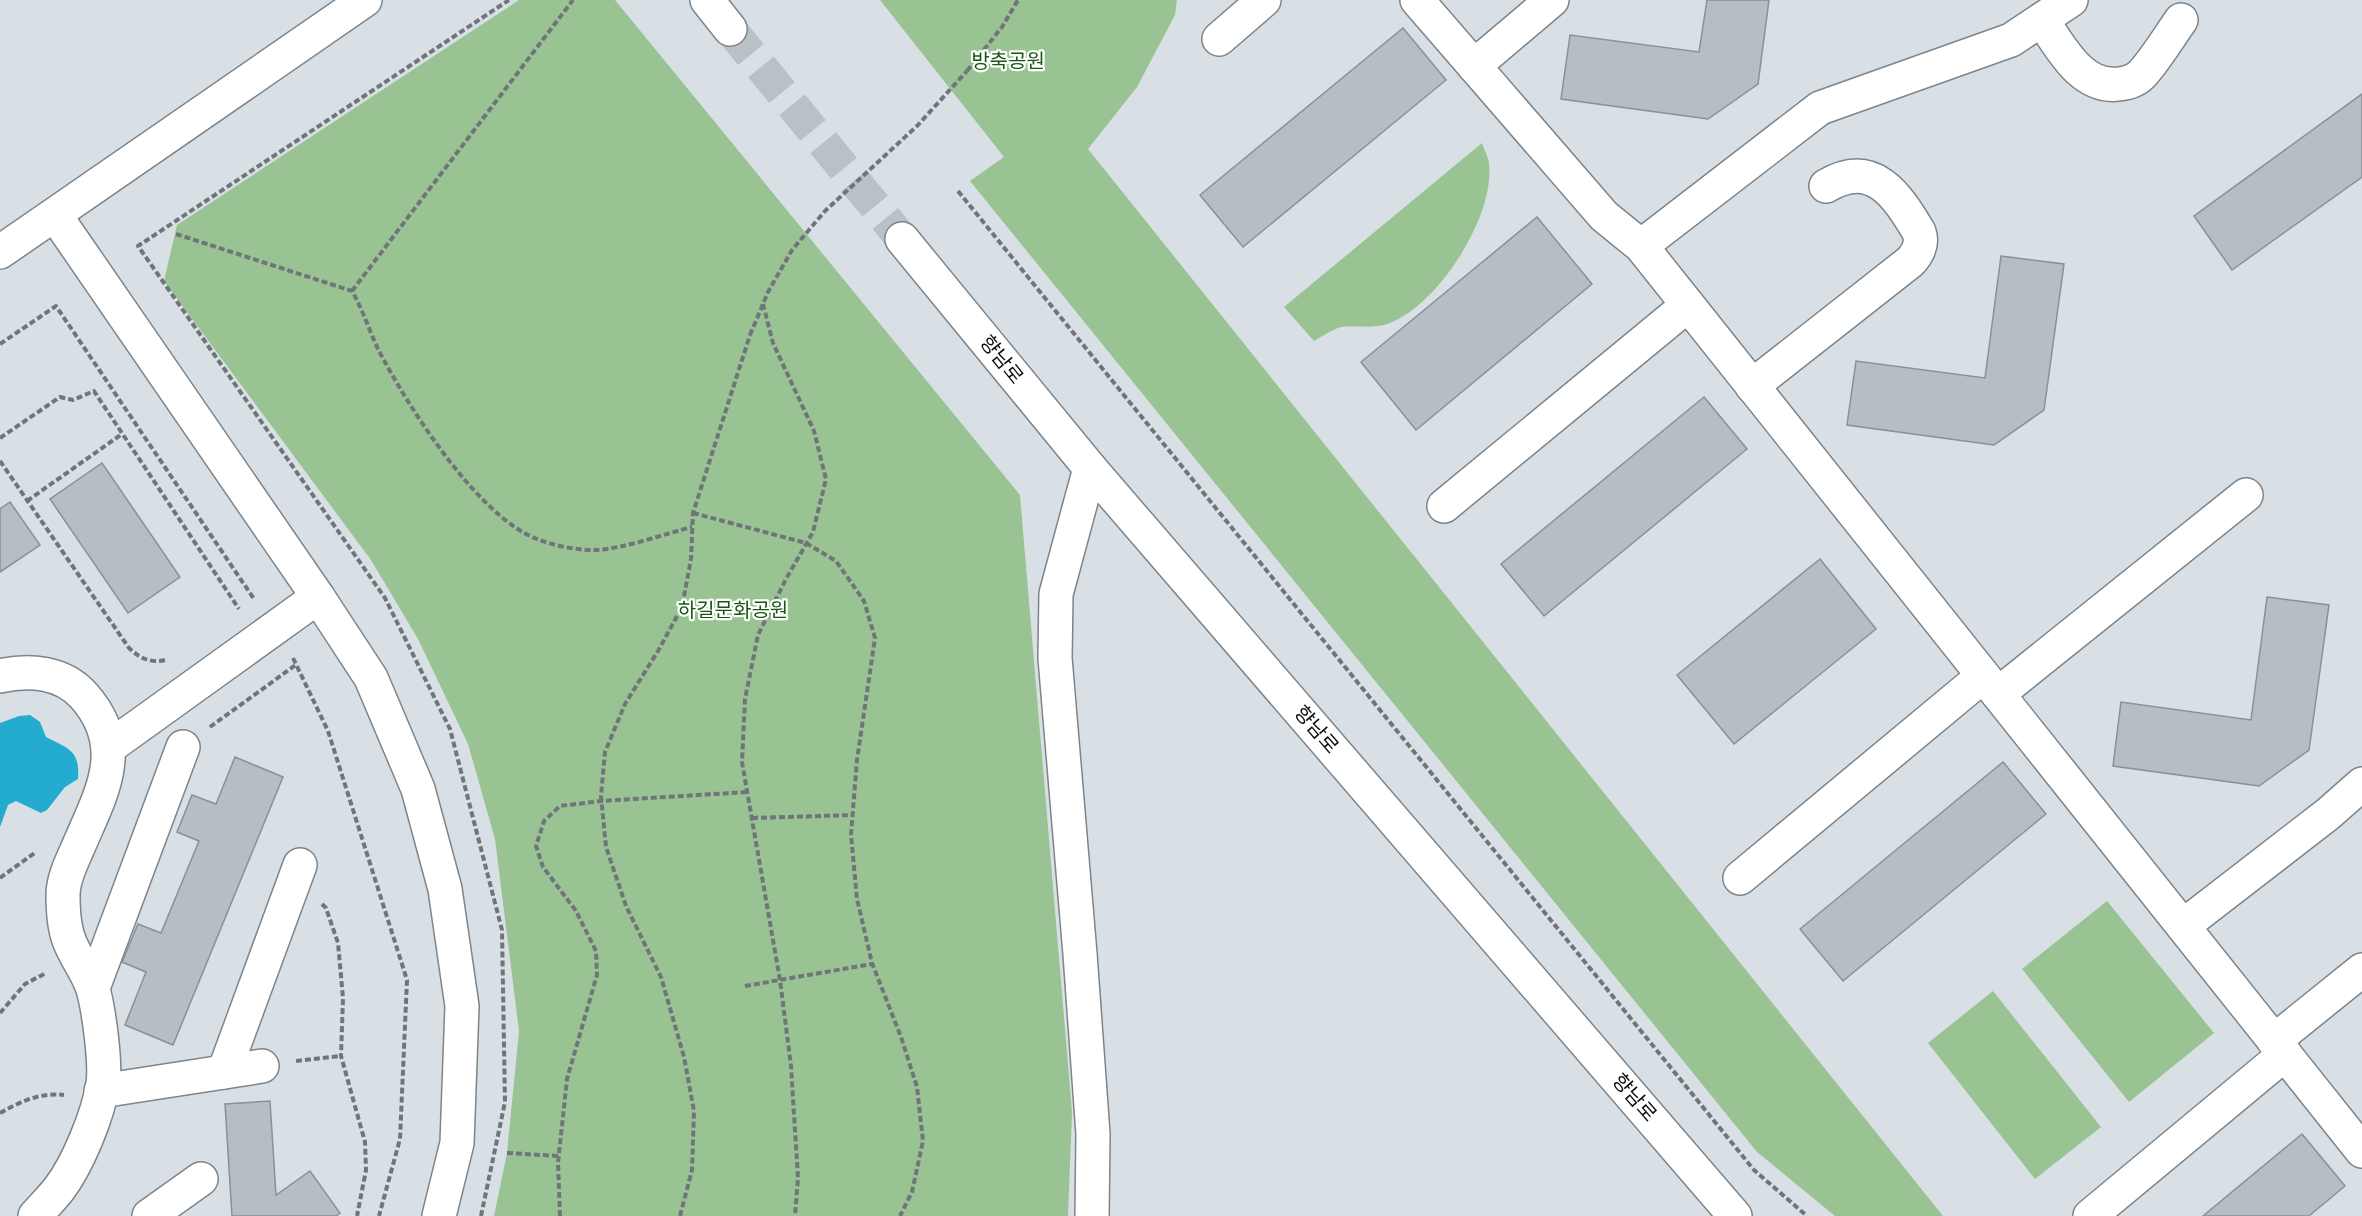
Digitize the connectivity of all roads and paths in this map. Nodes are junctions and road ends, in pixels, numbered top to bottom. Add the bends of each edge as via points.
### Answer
1 (365, 0) edge
2 (509, 0) edge
3 (573, 0) edge
4 (707, 0) edge
5 (1017, 0) edge
6 (1264, 0) edge
7 (1417, 0) edge
8 (1552, 0) edge
9 (2071, 0) edge
10 (2042, 20) junction
11 (2181, 20) dead end
12 (730, 29) tunnel mouth
13 (1219, 39) dead end
14 (1474, 66) junction
15 (1826, 186) dead end
16 (958, 191) dead end
17 (55, 215) junction
18 (176, 234) dead end
19 (902, 239) tunnel mouth
20 (1641, 246) junction
21 (0, 252) edge
22 (352, 291) junction
23 (763, 304) junction
24 (1688, 305) junction
25 (0, 344) edge
26 (1752, 386) junction
27 (122, 434) junction
28 (0, 438) edge
29 (0, 461) edge
30 (1090, 468) junction
31 (2246, 495) dead end
32 (27, 501) junction
33 (1444, 506) dead end
34 (693, 513) junction
35 (692, 527) junction
36 (806, 543) junction
37 (318, 597) junction
38 (231, 615) dead end
39 (273, 628) junction
40 (168, 660) dead end
41 (297, 664) junction
42 (0, 676) edge
43 (1991, 685) junction
44 (183, 747) joint
45 (108, 748) junction
46 (2362, 784) edge
47 (747, 792) junction
48 (602, 801) junction
49 (853, 815) junction
50 (752, 818) junction
51 (39, 850) dead end
52 (38, 860) dead end
53 (298, 872) joint
54 (1740, 878) dead end
55 (2182, 926) junction
56 (45, 963) dead end
57 (872, 963) junction
58 (2362, 970) edge
59 (48, 972) junction
60 (51, 980) dead end
61 (780, 980) junction
62 (746, 986) dead end
63 (93, 988) junction
64 (0, 1013) edge
65 (2279, 1047) junction
66 (341, 1056) junction
67 (262, 1066) joint
68 (224, 1072) junction
69 (67, 1085) dead end
70 (101, 1091) junction
71 (66, 1095) junction
72 (64, 1105) dead end
73 (0, 1113) edge
74 (2362, 1151) edge
75 (507, 1153) dead end
76 (559, 1156) junction
77 (201, 1179) dead end
78 (48, 1211) edge
79 (149, 1216) edge
80 (357, 1216) edge
81 (379, 1216) edge
82 (439, 1216) edge
83 (481, 1216) edge
84 (560, 1216) edge
85 (680, 1216) edge
86 (795, 1216) edge
87 (900, 1216) edge
88 (1092, 1216) edge
89 (1735, 1216) edge
90 (1807, 1216) edge
91 (2090, 1216) edge

1 - 17 street
2 - 83 path via 138,246 385,598 450,729 502,930 506,1102
3 - 22 path
4 - 12 street
5 - 23 path, bridge via 1002,27 967,71 917,126 825,211 792,250
6 - 13 street
7 - 14 street
8 - 14 street
9 - 10 street
10 - 11 street via 2074,65 2086,76 2111,85 2134,81 2143,73
10 - 20 street via 2011,40 1820,108
14 - 20 street via 1604,216
15 - 26 street via 1853,174 1884,186 1897,198 1919,232 1918,250 1911,261
16 - 90 path via 1754,1170
17 - 21 street
17 - 37 street
18 - 22 path
19 - 30 street, 향남로
20 - 24 street
22 - 35 path via 378,349 407,399 439,447 498,514 535,538 571,549 597,550
23 - 34 path, bridge
23 - 36 path via 773,343 814,431 826,479 813,532
24 - 26 street
24 - 33 street
25 - 39 path via 56,306
26 - 43 street
27 - 28 path via 94,392 73,400 60,397
27 - 32 path
27 - 38 path via 240,609
29 - 32 path
30 - 88 street via 1056,594 1055,658 1093,1134
30 - 89 street, 향남로
31 - 43 street
32 - 40 path via 129,648 141,659
34 - 35 path
34 - 36 path
35 - 48 path via 682,607 625,704 605,752
36 - 47 path via 758,635 745,699 742,762
36 - 49 path via 836,561 864,601 876,638 857,760
37 - 39 street
37 - 82 street via 370,678 418,789 445,889 462,1006 457,1143
39 - 41 path
39 - 45 street
41 - 44 path
41 - 81 path via 328,731 407,980 400,1139
42 - 45 street via 28,672 55,677 78,690 96,710
43 - 54 street
43 - 55 street
44 - 63 street
45 - 63 street via 109,762 102,789 63,892 68,938
46 - 55 street
47 - 48 path
47 - 50 path
48 - 76 path via 560,806 544,821 536,846 543,867 576,911 596,951 597,975 567,1079
48 - 85 path via 606,847 626,906 661,977 684,1057 694,1111 692,1170
49 - 50 path
49 - 57 path via 857,899
50 - 61 path
51 - 52 path
53 - 66 path via 326,908 338,943 343,998
53 - 68 street
55 - 65 street
56 - 59 path
57 - 61 path
57 - 87 path via 917,1087 923,1141 912,1192
58 - 65 street
59 - 60 path
59 - 64 path via 25,984
61 - 62 path
61 - 86 path via 792,1077 798,1178
63 - 70 street via 101,1034
65 - 74 street
65 - 91 street
66 - 67 path
66 - 80 path via 365,1142 366,1170
67 - 68 street
68 - 70 street
69 - 71 path
70 - 78 street via 87,1140
71 - 72 path
71 - 73 path via 50,1093
75 - 76 path
76 - 84 path
77 - 79 street

